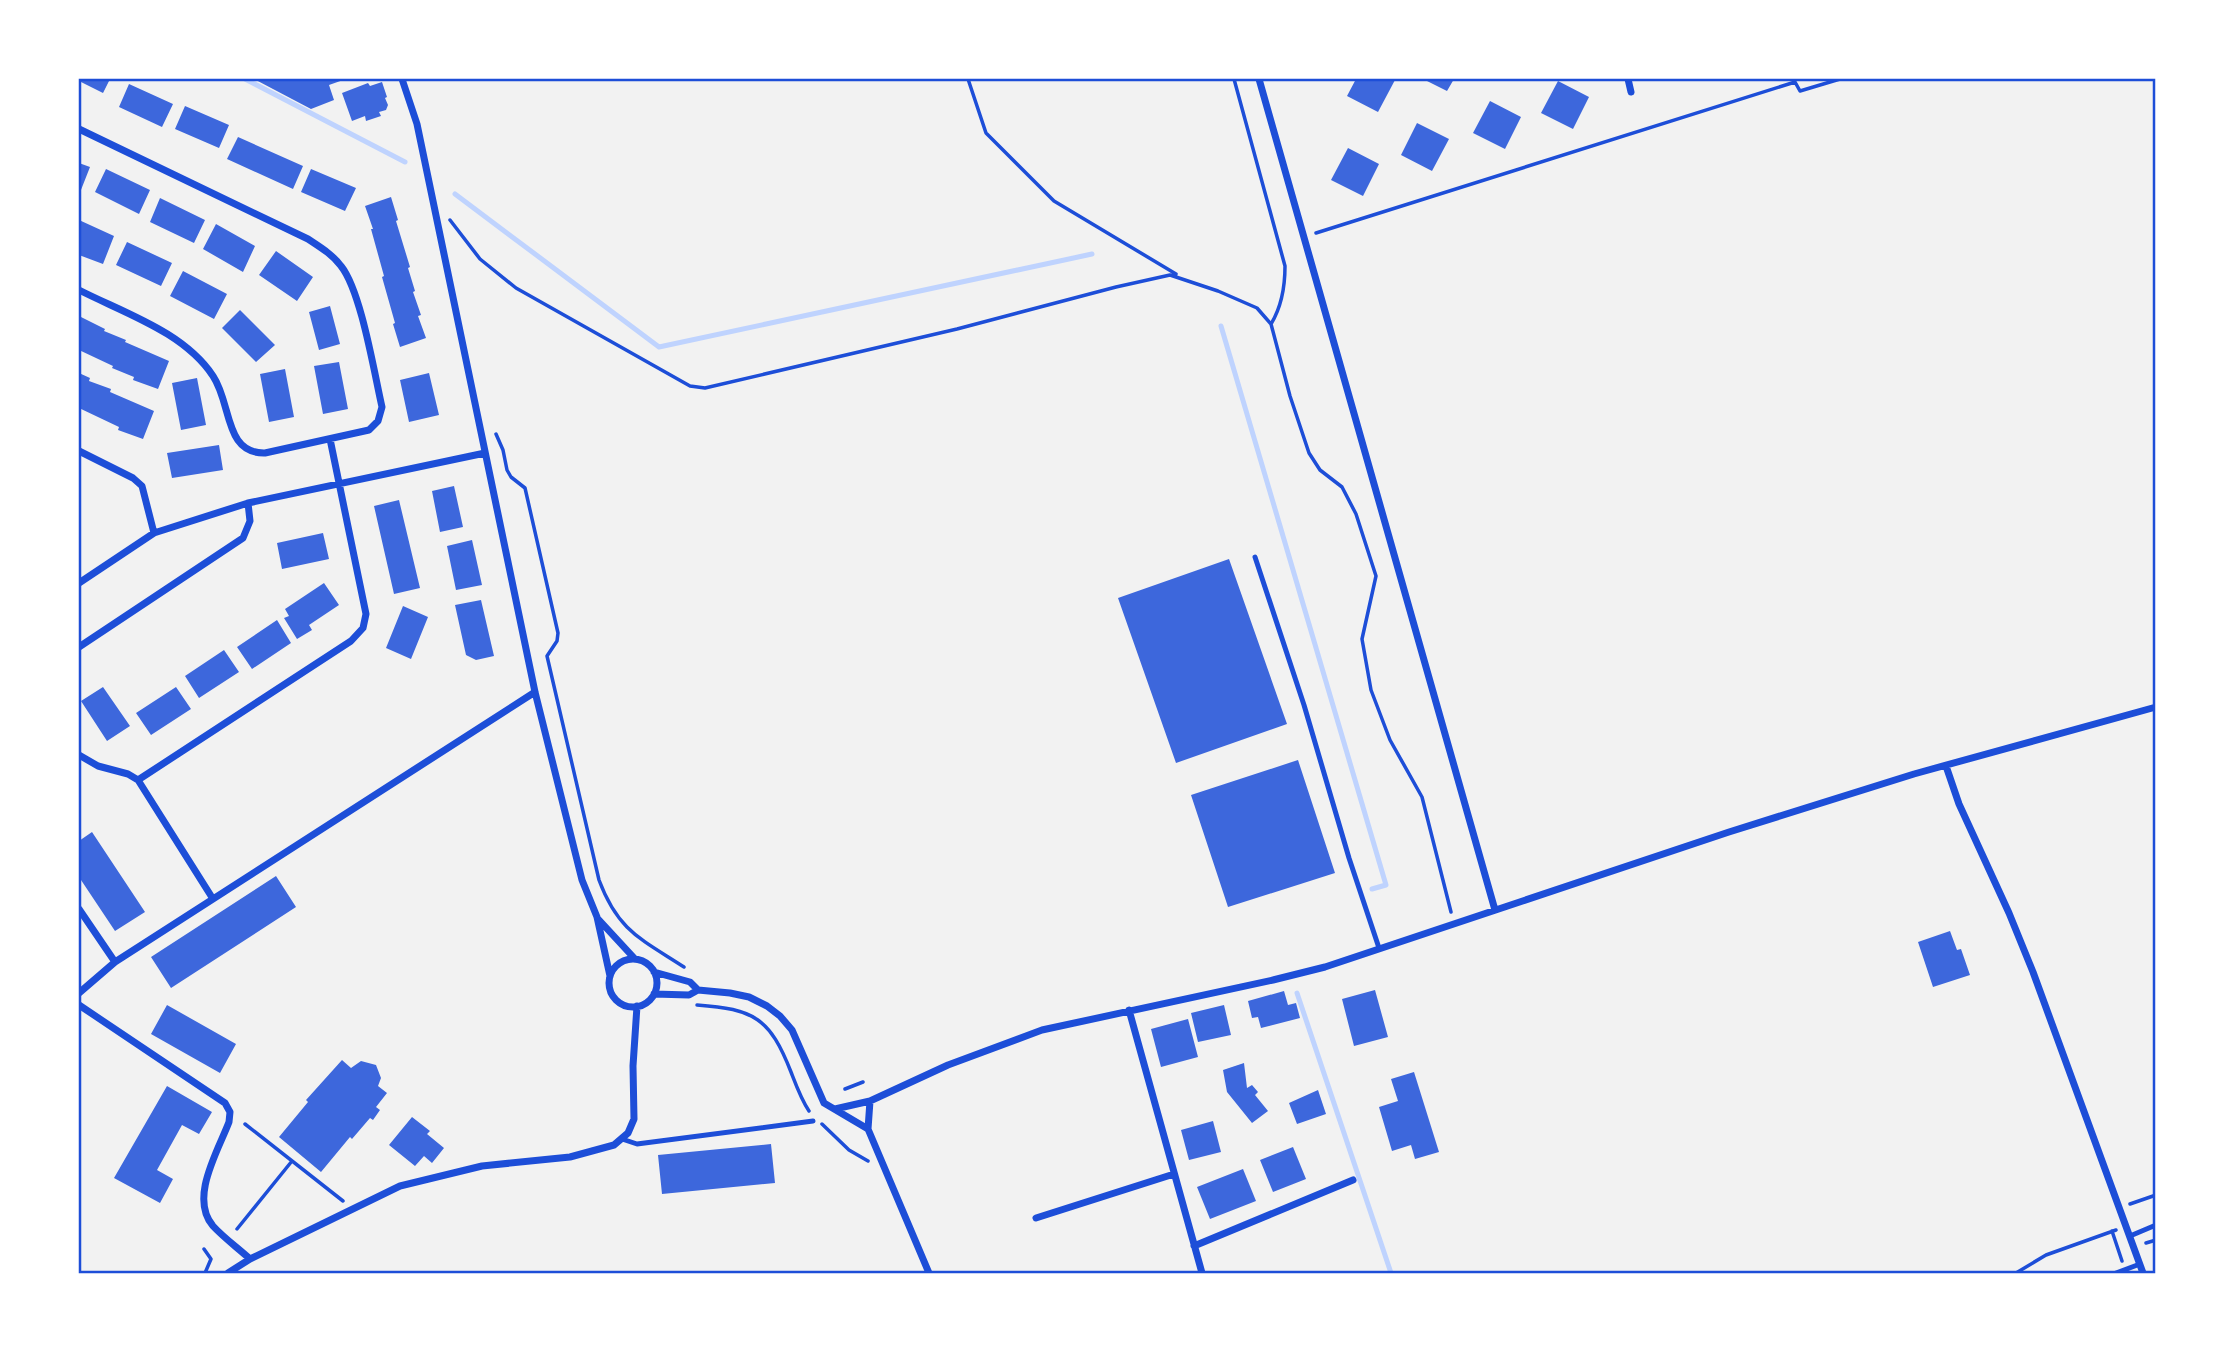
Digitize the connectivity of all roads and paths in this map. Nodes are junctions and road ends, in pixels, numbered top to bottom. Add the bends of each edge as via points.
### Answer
1 (402, 79) edge
2 (968, 79) edge
3 (1234, 79) edge
4 (1259, 79) edge
5 (1628, 79) edge
6 (1840, 79) edge
7 (1631, 92) dead end
8 (79, 129) edge
9 (450, 220) dead end
10 (1314, 233) dead end
11 (1288, 243) dead end
12 (1280, 245) junction
13 (1181, 277) junction
14 (79, 290) edge
15 (1271, 324) junction
16 (493, 429) dead end
17 (330, 439) junction
18 (79, 451) edge
19 (485, 453) junction
20 (340, 485) junction
21 (248, 503) junction
22 (153, 533) junction
23 (1255, 556) dead end
24 (79, 583) edge
25 (79, 647) edge
26 (535, 692) junction
27 (2156, 707) edge
28 (79, 755) edge
29 (1946, 766) junction
30 (138, 780) junction
31 (213, 899) junction
32 (79, 909) edge
33 (1495, 910) junction
34 (1451, 911) dead end
35 (597, 917) junction
36 (1379, 948) junction
37 (635, 959) junction
38 (115, 962) junction
39 (654, 972) junction
40 (691, 973) dead end
41 (610, 976) junction
42 (698, 990) junction
43 (79, 993) edge
44 (654, 994) junction
45 (79, 1005) edge
46 (637, 1006) junction
47 (1129, 1010) junction
48 (863, 1082) dead end
49 (845, 1089) dead end
50 (870, 1101) junction
51 (835, 1109) junction
52 (813, 1121) dead end
53 (246, 1124) dead end
54 (868, 1129) junction
55 (622, 1139) junction
56 (292, 1161) junction
57 (1174, 1174) junction
58 (1353, 1181) dead end
59 (2156, 1195) edge
60 (343, 1201) dead end
61 (2129, 1203) dead end
62 (1036, 1218) dead end
63 (2156, 1225) edge
64 (237, 1228) dead end
65 (2130, 1236) junction
66 (1194, 1246) junction
67 (2117, 1248) dead end
68 (204, 1249) dead end
69 (250, 1259) junction
70 (2140, 1264) junction
71 (205, 1273) edge
72 (228, 1273) edge
73 (929, 1273) edge
74 (1202, 1273) edge
75 (2016, 1273) edge
76 (2116, 1273) edge
77 (2143, 1273) edge

1 - 19 street via 418,124
2 - 13 path via 986,133 1054,201
3 - 12 path
4 - 33 street
5 - 7 street
6 - 10 path via 1800,91 1795,82
8 - 17 street via 308,239 343,268 355,293 382,407 379,421 369,430
9 - 13 path via 480,259 516,288 690,386 705,388 957,330 1116,287 1170,275
11 - 12 path
12 - 15 path via 1285,281 1279,311
13 - 15 path via 1257,309
14 - 17 street via 172,337 196,356 213,376 235,438 243,448 265,453
15 - 34 path via 1309,453 1320,470 1342,487 1376,576 1362,639 1371,690 1390,740 1422,797
16 - 40 path via 506,470 525,488 558,633 547,656 599,880 622,924
17 - 20 street
18 - 22 street via 142,486
19 - 20 street
19 - 26 street
20 - 21 street
20 - 30 street via 366,614 363,628 351,641
21 - 22 street
21 - 25 street via 250,521 243,538
22 - 24 street
23 - 36 lane
26 - 31 street
26 - 35 street via 582,880
27 - 29 street
28 - 30 street
29 - 33 street
29 - 65 street via 2033,972
30 - 31 street
31 - 38 street
32 - 38 street
33 - 36 street
35 - 37 street
35 - 41 street
36 - 47 street via 1273,981
37 - 39 street
37 - 41 street via 620,963
38 - 43 street
39 - 42 street via 690,982
39 - 44 street
41 - 46 street via 609,988 615,999
42 - 44 street via 689,995
42 - 51 street via 749,997 780,1017 792,1030 819,1095
44 - 46 street
45 - 69 street via 225,1103 229,1122 206,1181 206,1214
46 - 55 street via 636,1108 631,1129
47 - 50 street via 1042,1030 948,1065
47 - 57 street
48 - 49 path
50 - 51 street
50 - 54 street
51 - 54 street
52 - 55 lane via 637,1144
53 - 56 path
54 - 73 street
55 - 69 street via 585,1154 482,1166 400,1186
56 - 60 path
56 - 64 path
57 - 62 street
57 - 66 street
58 - 66 street
59 - 61 path
63 - 65 lane
65 - 70 street
66 - 74 street
67 - 75 path via 2114,1230 2046,1255
68 - 71 path via 211,1259
69 - 72 street
70 - 76 lane
70 - 77 street

